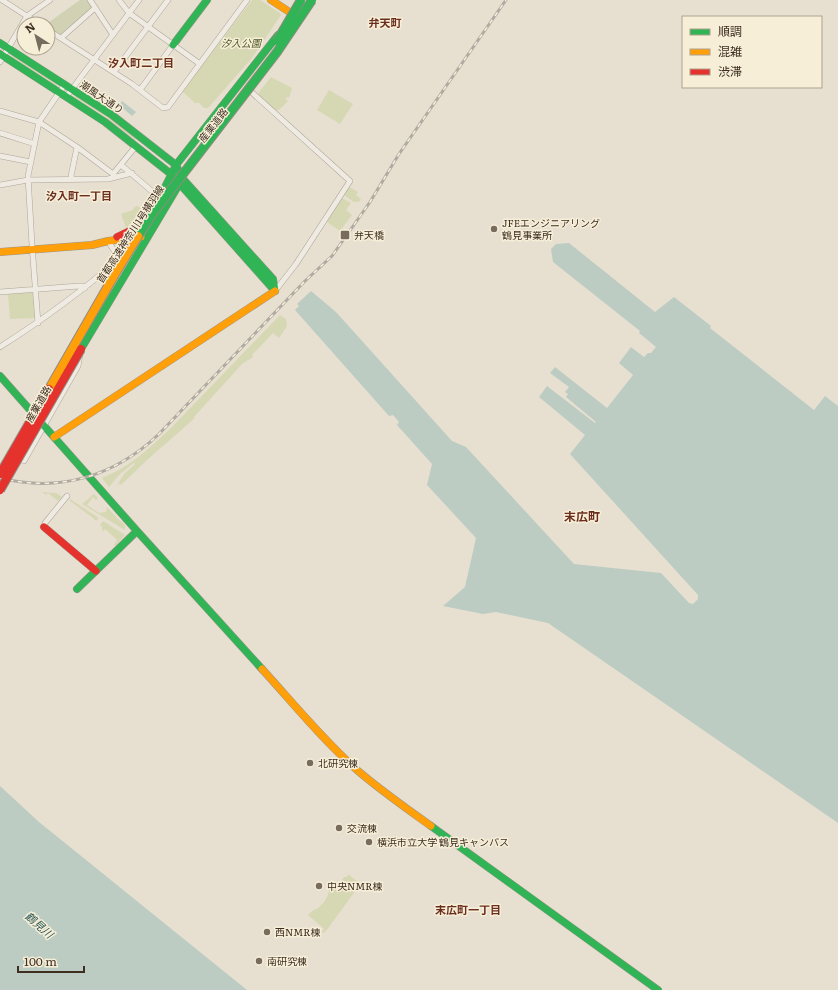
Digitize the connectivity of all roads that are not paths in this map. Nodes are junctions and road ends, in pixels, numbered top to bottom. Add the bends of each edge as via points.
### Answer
1 (2, 0) edge
2 (50, 0) edge
3 (90, 0) edge
4 (120, 0) edge
5 (139, 0) edge
6 (168, 0) edge
7 (207, 0) edge
8 (247, 0) edge
9 (297, 0) edge
10 (301, 0) edge
11 (313, 0) edge
12 (275, 1) edge
13 (95, 8) junction
14 (128, 13) junction
15 (291, 13) junction
16 (27, 16) joint
17 (148, 27) junction
18 (16, 31) edge
19 (56, 35) edge
20 (113, 35) junction
21 (61, 38) junction
22 (0, 42) edge
23 (173, 45) junction
24 (4, 47) edge
25 (1, 57) edge
26 (94, 59) junction
27 (28, 60) junction
28 (200, 64) junction
29 (114, 72) junction
30 (43, 82) junction
31 (241, 82) junction
32 (65, 84) junction
33 (72, 89) junction
34 (140, 90) junction
35 (252, 92) junction
36 (63, 95) junction
37 (0, 110) edge
38 (39, 122) junction
39 (105, 122) junction
40 (0, 133) edge
41 (35, 144) junction
42 (136, 146) junction
43 (78, 147) junction
44 (0, 156) edge
45 (30, 162) junction
46 (121, 164) junction
47 (176, 166) junction
48 (132, 173) junction
49 (171, 174) junction
50 (114, 176) junction
51 (72, 179) junction
52 (28, 180) junction
53 (182, 181) junction
54 (0, 185) edge
55 (160, 198) junction
56 (151, 215) junction
57 (150, 232) junction
58 (141, 237) junction
59 (108, 241) junction
60 (32, 250) junction
61 (0, 252) edge
62 (119, 259) junction
63 (129, 268) junction
64 (85, 288) junction
65 (35, 290) junction
66 (275, 291) junction
67 (0, 292) edge
68 (38, 323) junction
69 (0, 347) edge
70 (81, 349) junction
71 (0, 376) edge
72 (44, 426) junction
73 (54, 437) junction
74 (24, 461) dead end
75 (0, 463) edge
76 (0, 474) edge
77 (0, 490) edge
78 (68, 496) dead end
79 (44, 527) joint
80 (137, 531) junction
81 (96, 571) junction
82 (77, 589) dead end
83 (658, 990) edge

1 - 16 street
2 - 16 street
3 - 13 street
4 - 14 street
5 - 14 street
6 - 17 street
7 - 23 main road
8 - 28 street
9 - 15 main road, 産業道路
10 - 75 main road, 首都高速神奈川1号横羽線, bridge via 272,48 135,230
11 - 35 main road, 産業道路 via 303,22
11 - 76 main road, 首都高速神奈川1号横羽線, bridge via 277,52 175,183 140,233
12 - 15 main road
13 - 20 street
13 - 21 street
14 - 17 street
14 - 20 street
15 - 31 main road, 産業道路 via 275,40
17 - 23 street
17 - 29 street
18 - 24 street
19 - 21 street
20 - 26 street
21 - 26 street
22 - 24 main road, 潮風大通り
23 - 28 street
23 - 34 street
24 - 25 street
24 - 27 main road, 潮風大通り
24 - 30 street via 8,55
25 - 30 main road, 潮風大通り
26 - 29 street
26 - 33 street
27 - 32 main road, 潮風大通り
27 - 36 street via 59,84
28 - 34 street via 168,107 163,108
29 - 34 street
30 - 36 main road, 潮風大通り
31 - 35 street
31 - 47 main road, 産業道路
32 - 33 main road, 潮風大通り
32 - 36 street
33 - 36 street
33 - 39 street via 73,98
33 - 47 main road, 潮風大通り via 112,114
35 - 53 main road, 産業道路
35 - 66 street via 350,181 296,264
36 - 38 street
36 - 39 main road, 潮風大通り
37 - 38 street
38 - 41 street
38 - 43 street
39 - 42 main road, 潮風大通り
40 - 41 street
41 - 45 street
42 - 46 street
42 - 49 main road, 潮風大通り
43 - 50 street
43 - 51 street
44 - 45 street
45 - 52 street
46 - 48 street
46 - 50 street
47 - 49 main road, 産業道路
47 - 53 main road, 潮風大通り
48 - 50 street
48 - 55 street
49 - 53 main road, 潮風大通り
49 - 55 main road, 産業道路
50 - 51 street
51 - 52 street
52 - 54 street
52 - 60 street
53 - 57 main road, 産業道路
53 - 66 main road
55 - 56 main road, 産業道路
56 - 58 main road, 産業道路
56 - 59 main road via 126,234
57 - 58 main road
57 - 63 main road, 産業道路
58 - 59 main road
58 - 63 main road, 産業道路
59 - 60 main road via 92,245
59 - 62 street
60 - 61 main road
60 - 65 street
62 - 63 street
62 - 64 street
63 - 70 main road, 産業道路
64 - 65 street via 83,286
64 - 68 street
65 - 67 street
65 - 68 street
66 - 73 main road
68 - 69 street
70 - 72 street via 78,366
70 - 77 main road, 産業道路, bridge
71 - 72 main road
72 - 73 main road
72 - 74 street
73 - 80 main road
78 - 79 street
79 - 81 main road
80 - 81 main road
80 - 83 main road via 326,740 356,769 382,791
81 - 82 main road

